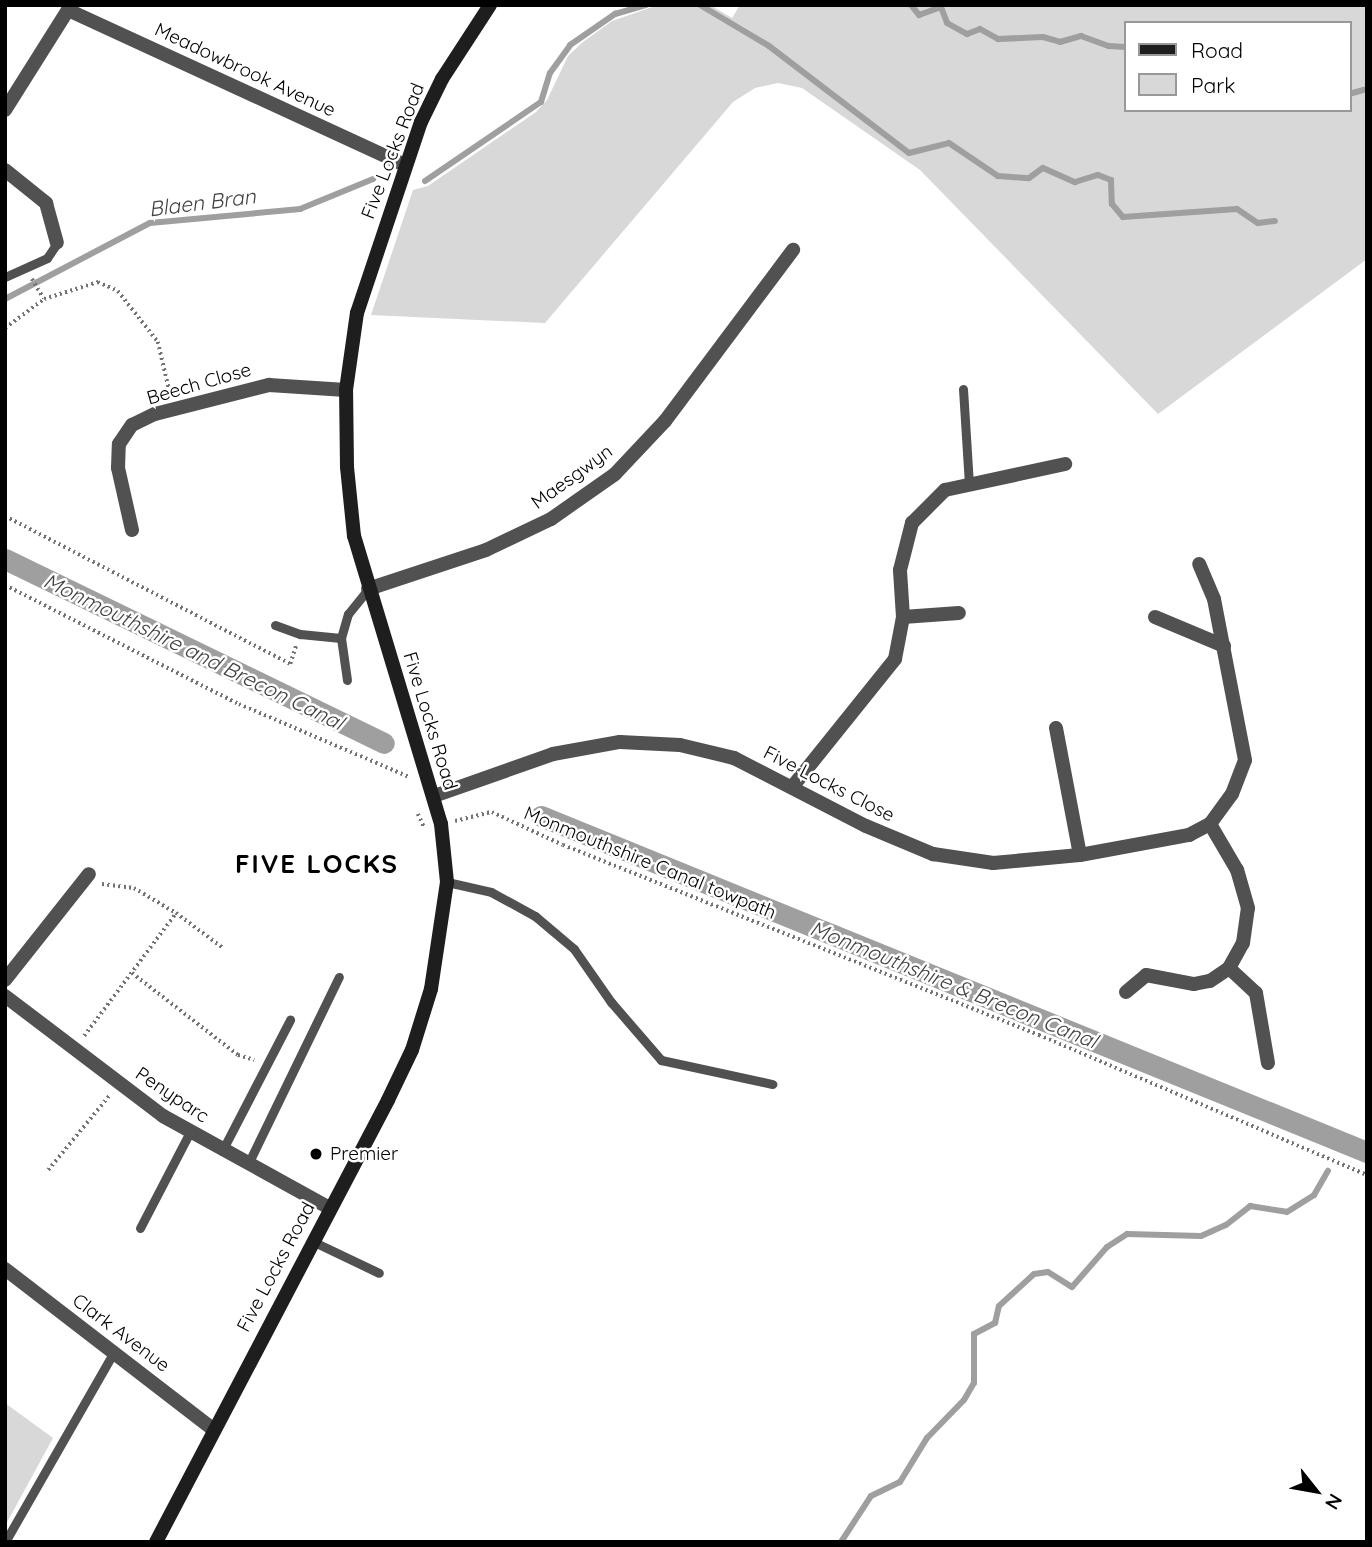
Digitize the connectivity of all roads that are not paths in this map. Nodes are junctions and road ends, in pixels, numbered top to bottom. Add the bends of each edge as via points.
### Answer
1 (490, 5) edge
2 (69, 8) edge
3 (5, 110) edge
4 (405, 165) junction
5 (5, 170) edge
6 (57, 243) joint
7 (793, 250) dead end
8 (5, 277) edge
9 (962, 388) dead end
10 (346, 390) junction
11 (1065, 464) dead end
12 (969, 484) junction
13 (132, 530) dead end
14 (1199, 564) dead end
15 (368, 589) junction
16 (959, 613) dead end
17 (903, 617) junction
18 (1155, 617) dead end
19 (275, 625) dead end
20 (341, 638) junction
21 (1224, 646) junction
22 (347, 680) dead end
23 (1056, 728) dead end
24 (793, 786) junction
25 (434, 796) junction
26 (1210, 824) junction
27 (1080, 855) junction
28 (87, 877) road end
29 (447, 882) junction
30 (1229, 968) junction
31 (339, 977) dead end
32 (5, 980) edge
33 (1126, 992) dead end
34 (5, 996) edge
35 (290, 1020) dead end
36 (1268, 1063) dead end
37 (772, 1084) dead end
38 (190, 1132) junction
39 (222, 1151) junction
40 (248, 1164) junction
41 (330, 1208) junction
42 (140, 1228) dead end
43 (312, 1241) junction
44 (5, 1269) edge
45 (379, 1273) dead end
46 (114, 1352) junction
47 (213, 1429) junction
48 (5, 1542) edge
49 (156, 1542) edge

1 - 4 street, Five Locks Road via 442,79
2 - 3 street
2 - 4 street, Meadowbrook Avenue
4 - 10 street, Five Locks Road via 357,313
5 - 6 street via 46,203
6 - 8 lane via 47,258
7 - 15 street, Maesgwyn via 665,421 615,474 551,519 497,545
9 - 12 lane
10 - 13 street, Beech Close via 270,384 173,409 132,425 119,444 118,468
10 - 15 street, Five Locks Road via 350,494
11 - 12 street
12 - 17 street via 945,491 912,523 900,570
14 - 21 street via 1214,599
15 - 20 lane via 348,614
15 - 25 street, Five Locks Road
16 - 17 street
17 - 24 street via 895,659
18 - 21 street
19 - 20 lane via 299,634
20 - 22 lane
21 - 26 street via 1245,760 1232,794
23 - 27 street
24 - 25 street, Five Locks Close via 734,758 680,745 620,742 553,754
24 - 27 street, Five Locks Close via 866,827 933,854 993,863
25 - 29 street, Five Locks Road
26 - 27 street, Five Locks Close via 1159,842
26 - 30 street via 1237,870 1248,908 1244,943
28 - 32 street
29 - 37 lane via 491,892 536,916 574,949 611,1002 661,1060
29 - 41 street, Five Locks Road via 431,989 412,1050
30 - 33 street via 1210,981 1194,984 1146,975
30 - 36 street via 1256,993
31 - 40 lane
34 - 38 street, Penyparc
35 - 39 lane
38 - 39 street, Penyparc
38 - 42 lane
39 - 40 street, Penyparc
40 - 41 street, Penyparc
41 - 43 street, Five Locks Road
43 - 45 lane
43 - 47 street, Five Locks Road
44 - 46 street, Clark Avenue
46 - 47 street, Clark Avenue
46 - 48 lane
47 - 49 street, Five Locks Road

